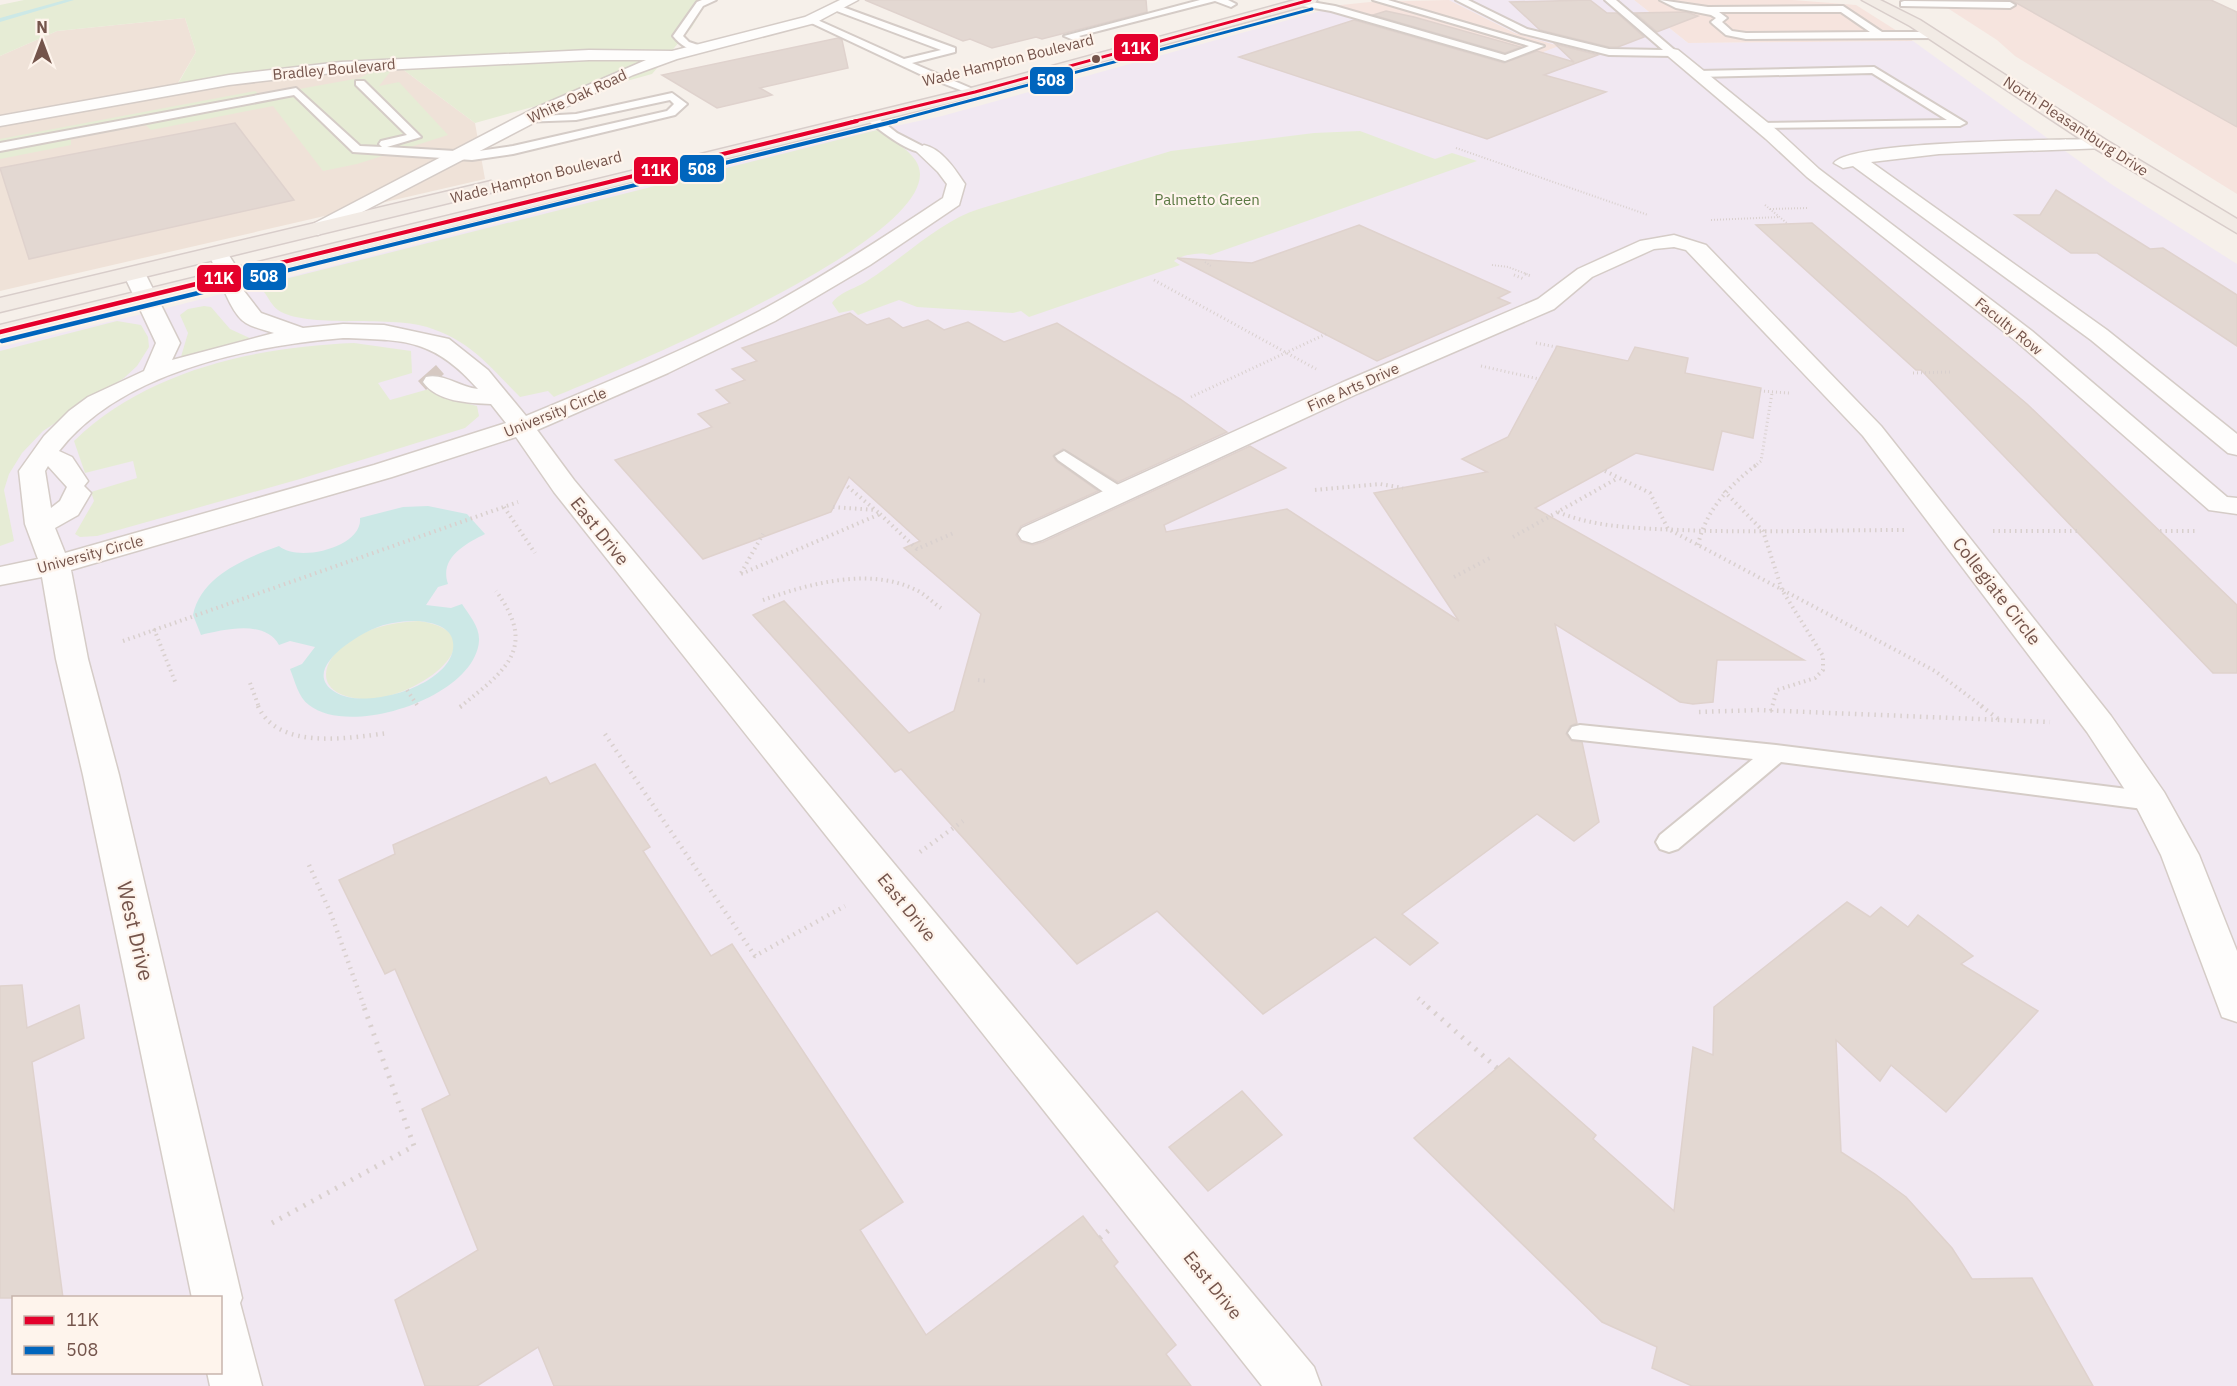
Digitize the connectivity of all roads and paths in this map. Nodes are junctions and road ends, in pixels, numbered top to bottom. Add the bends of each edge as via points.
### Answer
1 (711, 0) edge
2 (1461, 0) edge
3 (1610, 0) edge
4 (1665, 0) edge
5 (1743, 0) edge
6 (1869, 0) edge
7 (2001, 0) edge
8 (1224, 2) edge
9 (1305, 2) edge
10 (1901, 2) edge
11 (1374, 3) edge
12 (844, 4) edge
13 (1332, 8) junction
14 (1711, 9) junction
15 (1758, 9) junction
16 (1251, 17) junction
17 (810, 20) junction
18 (1916, 23) junction
19 (1935, 35) junction
20 (1881, 36) junction
21 (700, 49) junction
22 (1672, 53) junction
23 (672, 56) junction
24 (1109, 57) junction
25 (904, 62) junction
26 (970, 70) dead end
27 (1698, 74) junction
28 (939, 78) junction
29 (360, 83) dead end
30 (916, 84) dead end
31 (975, 92) junction
32 (870, 117) junction
33 (526, 120) junction
34 (0, 121) edge
35 (1761, 125) junction
36 (2100, 144) junction
37 (0, 147) edge
38 (1456, 148) dead end
39 (357, 149) junction
40 (924, 150) joint
41 (458, 155) junction
42 (1855, 159) junction
43 (1813, 174) junction
44 (521, 204) junction
45 (1765, 205) dead end
46 (1650, 216) dead end
47 (1780, 217) junction
48 (1702, 221) dead end
49 (1788, 224) dead end
50 (2237, 227) edge
51 (318, 229) junction
52 (1673, 242) joint
53 (218, 253) junction
54 (1205, 262) dead end
55 (1492, 265) dead end
56 (1211, 266) dead end
57 (134, 273) junction
58 (1514, 275) dead end
59 (231, 276) junction
60 (1154, 280) dead end
61 (144, 297) junction
62 (0, 305) edge
63 (0, 332) edge
64 (299, 334) junction
65 (1326, 334) dead end
66 (427, 341) junction
67 (1528, 342) dead end
68 (1556, 347) dead end
69 (1286, 353) junction
70 (1480, 366) dead end
71 (1950, 372) dead end
72 (1323, 373) dead end
73 (1913, 373) dead end
74 (154, 374) junction
75 (1539, 379) dead end
76 (1760, 391) dead end
77 (1772, 393) junction
78 (1790, 393) dead end
79 (1191, 397) dead end
80 (509, 412) junction
81 (2237, 447) edge
82 (43, 454) junction
83 (1064, 456) dead end
84 (1605, 471) dead end
85 (1618, 478) junction
86 (847, 486) dead end
87 (1403, 488) dead end
88 (1315, 490) dead end
89 (1724, 491) junction
90 (1119, 494) junction
91 (518, 502) dead end
92 (2237, 506) edge
93 (504, 507) junction
94 (834, 507) dead end
95 (876, 511) junction
96 (1558, 512) junction
97 (880, 514) junction
98 (39, 524) junction
99 (1668, 529) junction
100 (1950, 530) junction
101 (1700, 531) junction
102 (1763, 531) junction
103 (2077, 531) dead end
104 (2160, 531) dead end
105 (2204, 531) dead end
106 (956, 532) dead end
107 (763, 534) dead end
108 (1032, 534) dead end
109 (1513, 537) dead end
110 (1698, 545) junction
111 (535, 553) dead end
112 (1490, 558) dead end
113 (55, 565) junction
114 (0, 576) edge
115 (1454, 577) dead end
116 (1782, 590) junction
117 (496, 591) dead end
118 (763, 600) dead end
119 (941, 608) dead end
120 (154, 630) junction
121 (123, 641) dead end
122 (978, 680) dead end
123 (989, 681) dead end
124 (250, 683) dead end
125 (176, 684) dead end
126 (407, 690) dead end
127 (417, 705) dead end
128 (460, 707) dead end
129 (1771, 711) junction
130 (1693, 712) dead end
131 (2001, 721) junction
132 (2050, 722) dead end
133 (388, 733) dead end
134 (1580, 733) dead end
135 (605, 734) dead end
136 (1776, 753) junction
137 (2151, 801) junction
138 (963, 821) dead end
139 (1669, 842) dead end
140 (920, 852) dead end
141 (309, 864) dead end
142 (845, 906) dead end
143 (1418, 998) dead end
144 (2237, 1004) edge
145 (1497, 1068) dead end
146 (272, 1223) dead end
147 (217, 1296) edge
148 (222, 1324) edge
149 (236, 1386) edge
150 (1295, 1386) edge

1 - 21 lane via 700,4 678,36 685,44
2 - 22 lane via 1524,31 1609,52
3 - 22 lane
4 - 14 lane via 1674,5
5 - 15 lane
6 - 18 main road, North Pleasantburg Drive
7 - 10 lane via 2014,6
8 - 16 main road
8 - 24 main road, Wade Hampton Boulevard via 1073,44
9 - 13 lane
9 - 16 main road, Wade Hampton Boulevard
10 - 18 main road, North Pleasantburg Drive
11 - 13 lane
11 - 13 lane via 1539,46 1505,58
12 - 17 street, White Oak Road
12 - 25 lane via 951,50
14 - 15 lane
14 - 20 lane via 1722,18 1716,22 1729,33 1746,36
15 - 20 lane via 1843,9
16 - 24 main road, Wade Hampton Boulevard
17 - 21 street, White Oak Road
17 - 25 lane
18 - 19 main road, North Pleasantburg Drive
19 - 20 lane
19 - 36 main road, North Pleasantburg Drive
21 - 23 street, White Oak Road
22 - 27 street, Faculty Row
23 - 33 street, White Oak Road via 628,72
23 - 34 street, Bradley Boulevard via 589,55 341,67 229,80
24 - 31 main road, Wade Hampton Boulevard
25 - 28 lane
26 - 28 main road, Wade Hampton Boulevard
27 - 35 street, Faculty Row
27 - 35 lane via 1874,70 1960,123
28 - 30 main road, Wade Hampton Boulevard
28 - 31 lane
29 - 39 lane via 415,137
31 - 32 main road, Wade Hampton Boulevard
32 - 40 lane, University Circle via 893,135
32 - 44 main road, Wade Hampton Boulevard
33 - 41 street, White Oak Road
33 - 41 lane via 576,117 672,96 681,104 671,113 524,147
35 - 43 street, Faculty Row
36 - 42 street via 1939,149
36 - 50 main road, North Pleasantburg Drive
37 - 39 lane via 296,91
38 - 46 path
39 - 41 lane
40 - 80 street, University Circle via 956,184 952,201 863,261 767,316 660,368
41 - 51 street, White Oak Road
42 - 43 street
42 - 81 street via 2099,335
43 - 92 street, Faculty Row via 2024,336 2219,504
44 - 51 main road, Wade Hampton Boulevard via 501,185
44 - 59 main road, Wade Hampton Boulevard
45 - 47 path
47 - 48 path
47 - 49 path
51 - 53 main road, Wade Hampton Boulevard
52 - 90 street, Fine Arts Drive via 1647,244 1585,273 1546,304
52 - 100 street, Collegiate Circle via 1690,243 1699,249 1872,431
53 - 57 main road, Wade Hampton Boulevard
53 - 59 street
54 - 56 path
55 - 58 path via 1534,278
57 - 61 street
57 - 62 main road, Wade Hampton Boulevard
59 - 61 main road, Wade Hampton Boulevard
59 - 64 street via 233,291 253,318
60 - 69 path
61 - 63 main road, Wade Hampton Boulevard
61 - 74 street via 168,343
64 - 66 street, East Drive via 356,331 405,334
64 - 74 street via 215,354
65 - 69 path
66 - 80 street, East Drive via 446,346
66 - 80 street via 425,360 431,377 443,389
67 - 68 path
69 - 72 path
69 - 79 path
70 - 75 path
71 - 73 path
74 - 82 street via 96,403 52,440
76 - 77 path
77 - 78 path
77 - 89 path via 1761,461
80 - 113 street, University Circle via 383,471
80 - 150 street, East Drive via 585,513
82 - 98 street, West Drive via 32,471
82 - 98 street via 63,463 76,487 75,505
83 - 90 lane
84 - 85 path
85 - 96 path
85 - 99 path via 1650,493
86 - 95 path
87 - 88 path via 1380,484
89 - 101 path
89 - 102 path
90 - 108 street, Fine Arts Drive
91 - 93 path
93 - 111 path
93 - 120 path
94 - 95 path
95 - 97 path
96 - 99 path via 1579,522 1607,527
96 - 109 path
97 - 106 path via 917,549
97 - 107 path via 741,574
98 - 113 street, West Drive
99 - 101 path
99 - 110 path
100 - 102 path
100 - 103 path
100 - 137 street, Collegiate Circle via 2099,724
101 - 102 path
101 - 110 path
102 - 116 path
104 - 105 path
110 - 116 path
112 - 115 path
113 - 114 street, University Circle
113 - 147 street, West Drive via 72,659
116 - 129 path via 1823,656 1823,670 1815,678 1778,690
116 - 131 path via 1935,670
117 - 128 path via 512,614 517,630 513,651 496,677
118 - 119 path via 813,583 860,577 912,587
120 - 121 path
120 - 125 path
122 - 123 path
124 - 133 path via 264,718 284,732 323,738
126 - 127 path
129 - 130 path
129 - 131 path
131 - 132 path
134 - 136 lane
135 - 142 path via 755,956
136 - 137 lane
136 - 139 lane
137 - 144 street, Collegiate Circle via 2180,855
138 - 140 path
141 - 146 path via 331,914 414,1146
143 - 145 path
148 - 149 street

